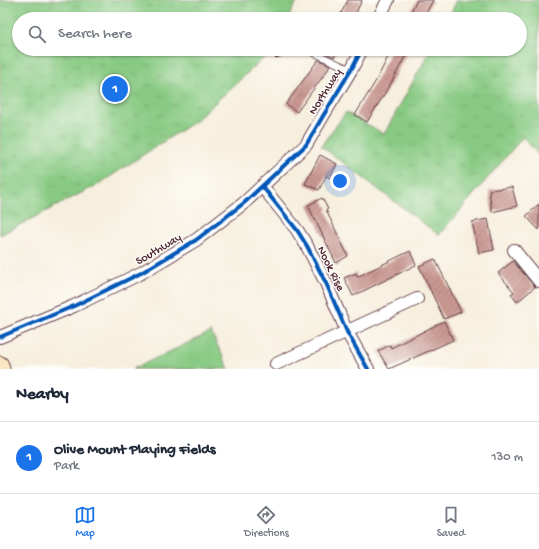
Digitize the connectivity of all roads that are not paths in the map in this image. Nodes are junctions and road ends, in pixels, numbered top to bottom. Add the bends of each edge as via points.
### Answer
1 (388, 0) edge
2 (382, 12) edge
3 (321, 56) edge
4 (359, 56) edge
5 (352, 70) junction
6 (306, 145) joint
7 (262, 186) junction
8 (514, 250) dead end
9 (539, 281) edge
10 (417, 298) dead end
11 (348, 332) junction
12 (0, 337) edge
13 (276, 364) dead end
14 (0, 365) edge
15 (1, 369) edge
16 (368, 369) edge

1 - 2 street
3 - 5 lane
4 - 5 street, Northway
5 - 6 street, Northway
6 - 7 street, Southway
7 - 11 street, Nook Rise via 307,246
7 - 12 street, Southway via 196,240 141,273 74,306
8 - 9 street
10 - 11 street
11 - 13 street
11 - 16 street, Nook Rise
14 - 15 street

